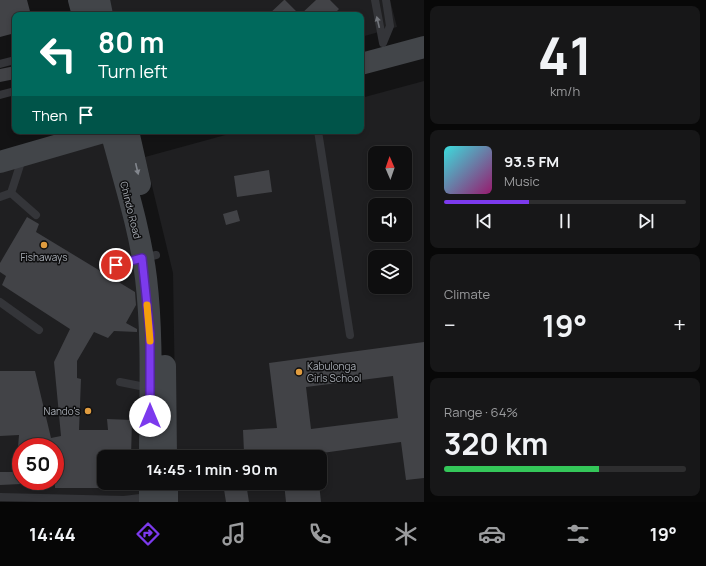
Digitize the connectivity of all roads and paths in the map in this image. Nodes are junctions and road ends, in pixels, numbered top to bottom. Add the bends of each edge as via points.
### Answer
1 (79, 0) edge
2 (99, 0) edge
3 (375, 0) edge
4 (386, 0) edge
5 (81, 12) edge
6 (101, 12) edge
7 (424, 47) edge
8 (385, 50) junction
9 (12, 61) edge
10 (364, 62) edge
11 (0, 64) edge
12 (12, 92) edge
13 (0, 95) edge
14 (97, 134) edge
15 (112, 134) edge
16 (128, 134) edge
17 (318, 134) edge
18 (23, 156) junction
19 (0, 161) edge
20 (12, 193) junction
21 (0, 196) edge
22 (36, 215) dead end
23 (149, 257) junction
24 (116, 265) dead end
25 (0, 302) edge
26 (39, 330) dead end
27 (350, 335) dead end
28 (120, 382) dead end
29 (158, 387) junction
30 (151, 450) edge
31 (165, 450) edge
32 (158, 494) edge
33 (0, 497) edge
34 (124, 501) edge

1 - 5 main road
2 - 6 main road
8 -> 3 lane
4 - 8 lane via 390,26
7 - 8 main road
8 - 10 main road
9 - 11 lane
12 - 13 lane
14 - 18 main road
15 - 23 main road, Chindo Road
16 -> 23 main road, Chindo Road
17 - 27 lane
18 - 19 main road
18 - 20 lane
20 - 21 lane
20 - 22 lane
23 - 24 lane
23 - 29 main road, Chindo Road via 150,333
25 - 26 lane
28 - 29 lane
29 - 30 main road, Chindo Road
29 - 31 main road, Chindo Road
32 - 34 lane
33 - 34 lane

